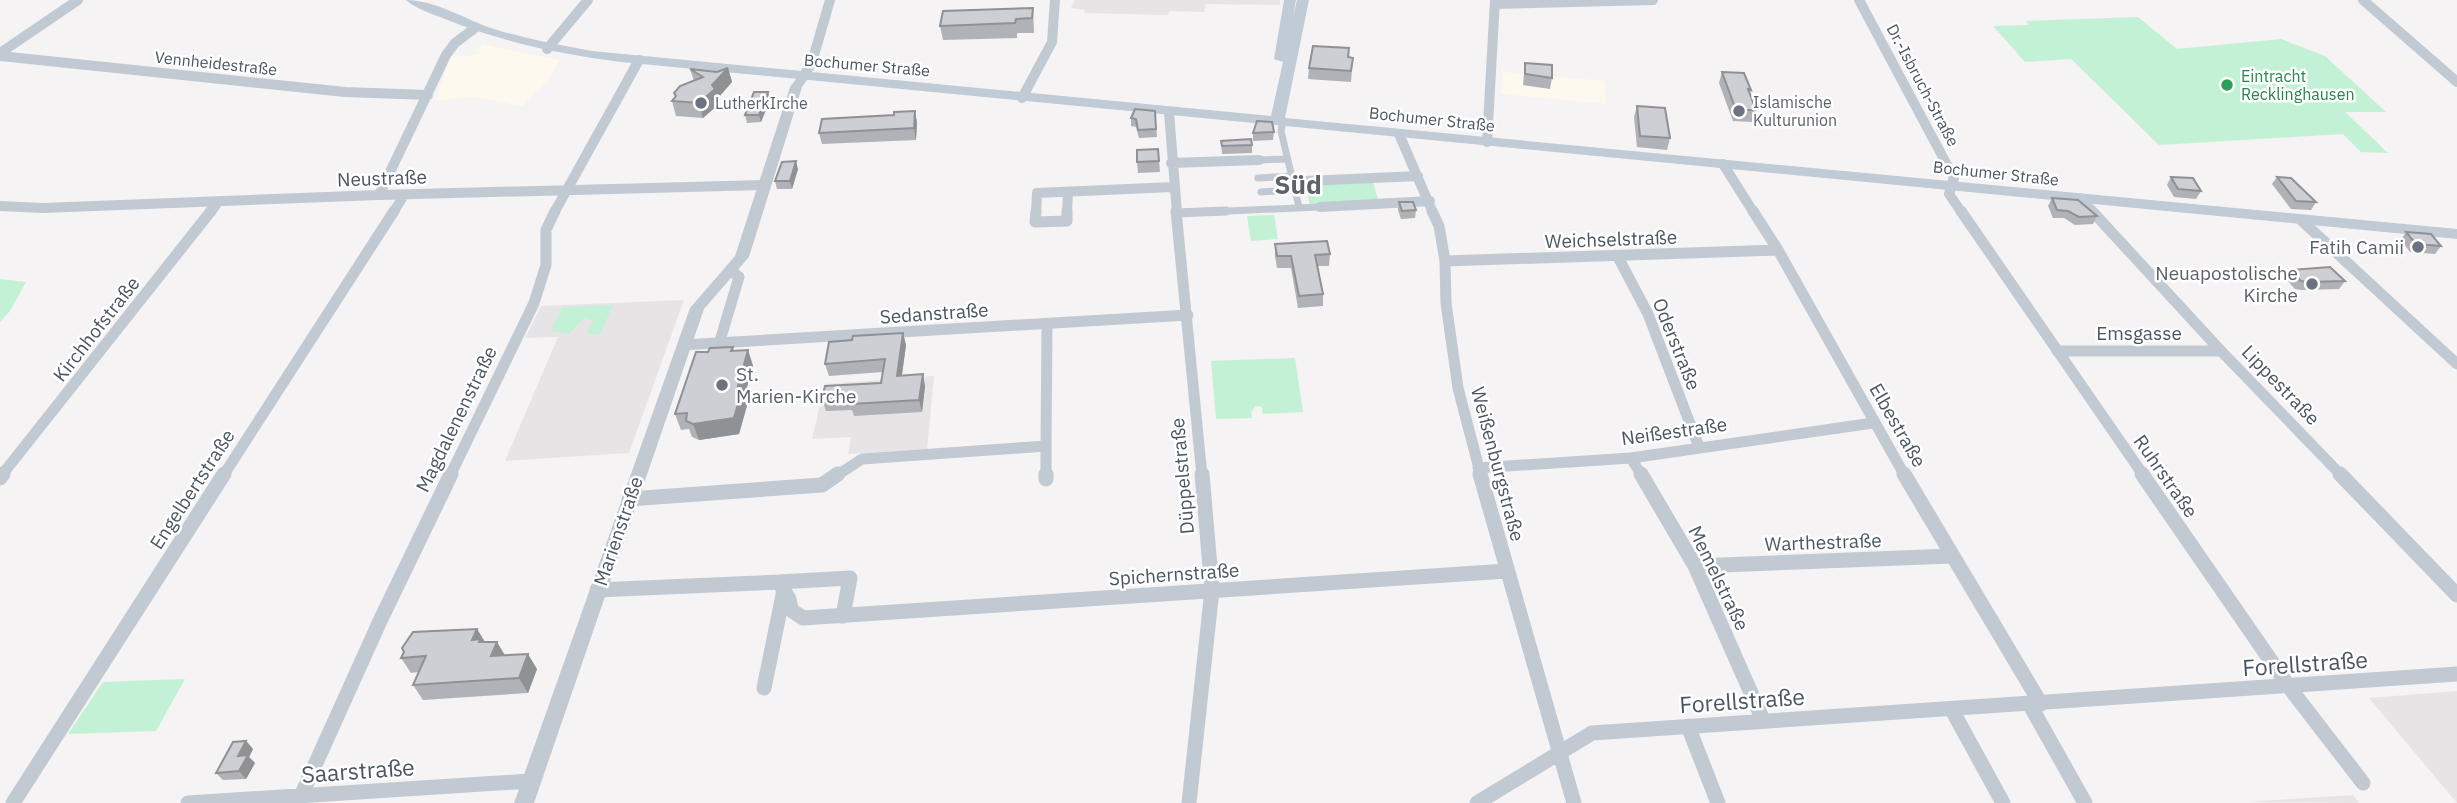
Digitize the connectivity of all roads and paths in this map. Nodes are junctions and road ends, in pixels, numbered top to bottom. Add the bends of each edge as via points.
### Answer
1 (78, 0) edge
2 (412, 0) edge
3 (588, 0) edge
4 (830, 0) edge
5 (1055, 0) edge
6 (1653, 0) edge
7 (1859, 0) edge
8 (2363, 0) edge
9 (1495, 2) edge
10 (1296, 6) edge
11 (475, 28) junction
12 (547, 49) junction
13 (0, 55) edge
14 (639, 60) junction
15 (803, 77) junction
16 (2457, 82) edge
17 (428, 95) junction
18 (1022, 98) junction
19 (1169, 112) junction
20 (1275, 121) junction
21 (1399, 134) junction
22 (1487, 142) junction
23 (1288, 159) junction
24 (1259, 160) joint
25 (1171, 163) junction
26 (1723, 164) junction
27 (1418, 176) junction
28 (1258, 178) dead end
29 (1306, 181) joint
30 (1293, 183) junction
31 (765, 185) junction
32 (1952, 186) junction
33 (1173, 187) junction
34 (565, 190) junction
35 (1068, 192) dead end
36 (1261, 192) dead end
37 (379, 195) junction
38 (404, 195) junction
39 (2080, 198) junction
40 (219, 201) junction
41 (1430, 201) junction
42 (0, 206) edge
43 (1320, 207) joint
44 (1299, 208) junction
45 (1176, 213) junction
46 (2301, 220) junction
47 (2457, 234) edge
48 (1778, 250) junction
49 (1618, 257) junction
50 (1444, 261) junction
51 (732, 271) junction
52 (1188, 315) junction
53 (1047, 324) junction
54 (719, 344) junction
55 (683, 345) junction
56 (2057, 351) junction
57 (2221, 351) junction
58 (2457, 364) edge
59 (1873, 423) junction
60 (1046, 446) junction
61 (1699, 447) junction
62 (1631, 458) junction
63 (1478, 468) junction
64 (0, 478) edge
65 (1046, 480) dead end
66 (629, 499) junction
67 (1952, 556) junction
68 (1695, 566) junction
69 (1507, 571) junction
70 (781, 586) junction
71 (597, 590) junction
72 (1212, 590) junction
73 (2457, 595) edge
74 (843, 615) junction
75 (2457, 674) edge
76 (2289, 687) junction
77 (764, 688) dead end
78 (2035, 705) junction
79 (1952, 710) junction
80 (1763, 720) junction
81 (1688, 726) junction
82 (1560, 751) junction
83 (531, 781) junction
84 (2363, 783) dead end
85 (302, 800) edge
86 (13, 803) edge
87 (188, 803) edge
88 (524, 803) edge
89 (1189, 803) edge
90 (1477, 803) edge
91 (1574, 803) edge
92 (1718, 803) edge
93 (2003, 803) edge
94 (2085, 803) edge

1 - 13 street
2 - 11 main road, Bochumer Straße
3 - 12 street
4 - 15 street
5 - 18 street via 1052,42
6 - 9 street
7 - 32 street, Dr.-Isbruch-Straße via 1954,178
8 - 16 street
9 - 22 street
10 - 20 main road
11 - 12 main road, Bochumer Straße
11 - 17 street via 446,55
12 - 14 main road, Bochumer Straße
13 - 17 street, Vennheidestraße via 227,81
14 - 15 main road, Bochumer Straße
14 - 34 street, Magdalenenstraße
15 - 18 main road, Bochumer Straße
15 - 31 street, Marienstraße
17 - 37 street
18 - 19 main road, Bochumer Straße
19 - 20 main road, Bochumer Straße
19 - 25 street, Düppelstraße
20 - 21 main road, Bochumer Straße
20 - 23 street
21 - 22 main road, Bochumer Straße
21 - 27 street, Weißenburgstraße
22 - 26 main road, Bochumer Straße
23 - 24 street
23 - 30 street
24 - 25 street
25 - 33 street, Düppelstraße
26 - 32 main road, Bochumer Straße
26 - 48 street, Elbestraße
27 - 29 street
27 - 41 street, Weißenburgstraße
28 - 30 street
29 - 30 street
30 - 36 street
30 - 44 street
31 - 34 street, Neustraße
31 - 51 street, Marienstraße via 743,257
32 - 39 main road, Bochumer Straße
32 - 56 street, Ruhrstraße via 1949,194
33 - 35 street
33 - 45 street, Düppelstraße
34 - 38 street, Neustraße
34 - 85 street, Magdalenenstraße via 546,229 546,265 534,303 380,621
37 - 38 street, Neustraße
37 - 40 street, Neustraße
38 - 86 street, Engelbertstraße
39 - 46 main road, Bochumer Straße
39 - 57 street, Lippestraße
40 - 42 street, Neustraße
40 - 64 street, Kirchhofstraße
41 - 43 street
41 - 50 street, Weißenburgstraße via 1442,237
43 - 44 street
44 - 45 street
45 - 52 street, Düppelstraße
46 - 47 main road, Bochumer Straße
46 - 58 street
48 - 49 street, Weichselstraße
48 - 59 street, Elbestraße
49 - 50 street, Weichselstraße
49 - 61 street, Oderstraße via 1648,314
50 - 63 street, Weißenburgstraße via 1458,388
51 - 54 street, Marienstraße via 739,277
51 - 55 street, Marienstraße via 697,307
52 - 53 street, Sedanstraße
52 - 72 street, Düppelstraße
53 - 54 street, Sedanstraße
53 - 60 street
54 - 55 street, Sedanstraße
55 - 66 street, Marienstraße
56 - 57 street, Emsgasse
56 - 76 street, Ruhrstraße
57 - 73 street, Lippestraße
59 - 61 street, Neißestraße
59 - 67 street, Elbestraße
60 - 65 street
60 - 66 street via 862,459 822,485
61 - 62 street, Neißestraße
62 - 63 street, Neißestraße
62 - 68 street, Memelstraße
63 - 69 street, Weißenburgstraße
66 - 71 street, Marienstraße
67 - 68 street, Warthestraße
67 - 78 street, Elbestraße
68 - 80 street, Memelstraße
69 - 72 street, Spichernstraße
69 - 82 street, Weißenburgstraße
70 - 71 street
70 - 74 street, Spichernstraße via 796,616
70 - 74 street via 850,578
70 - 77 street
71 - 83 street, Marienstraße
72 - 74 street, Spichernstraße
72 - 89 street, Düppelstraße
75 - 76 street, Forellstraße
76 - 78 street, Forellstraße
76 - 84 street, Ruhrstraße
78 - 79 street, Forellstraße
78 - 94 street
79 - 80 street, Forellstraße
79 - 93 street
80 - 81 street, Forellstraße
81 - 82 street, Forellstraße via 1592,733
81 - 92 street
82 - 90 street, Forellstraße
82 - 91 street, Weißenburgstraße
83 - 85 street, Saarstraße
83 - 88 street, Marienstraße
85 - 87 street, Saarstraße

